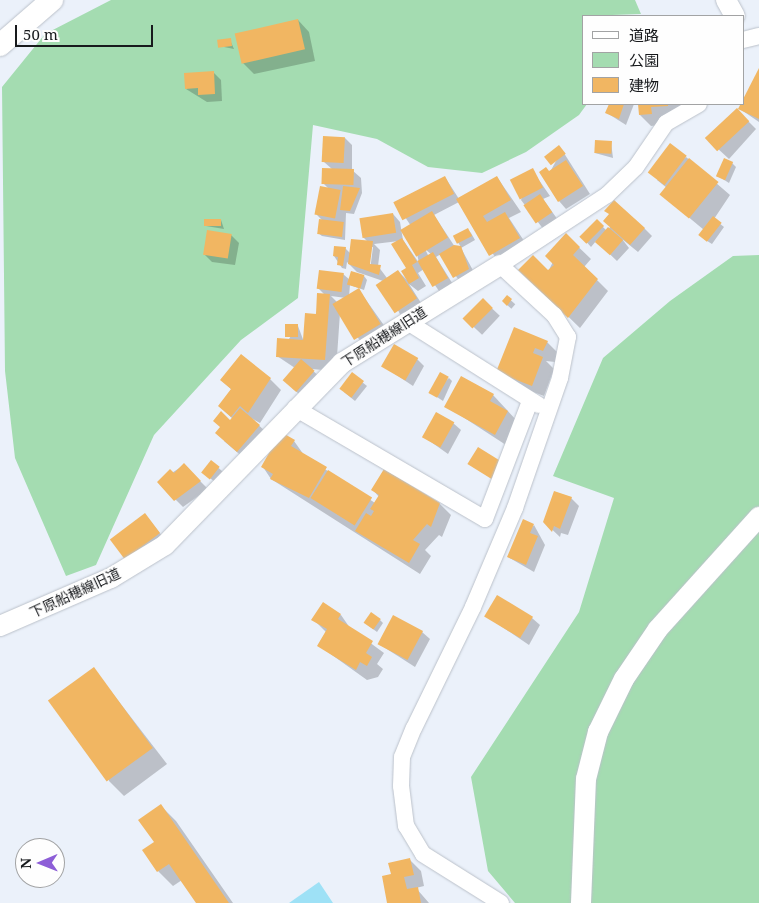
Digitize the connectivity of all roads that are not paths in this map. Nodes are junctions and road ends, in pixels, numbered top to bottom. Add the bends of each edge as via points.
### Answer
1 (52, 0) edge
2 (726, 0) edge
3 (734, 15) edge
4 (759, 36) edge
5 (744, 40) edge
6 (0, 46) edge
7 (697, 105) edge
8 (500, 266) junction
9 (406, 321) junction
10 (530, 401) junction
11 (295, 408) junction
12 (549, 411) junction
13 (759, 517) edge
14 (0, 626) edge
15 (501, 903) edge
16 (581, 903) edge

1 - 6 main road
2 - 3 street
4 - 5 street
7 - 8 street, 下原船穂線旧道 via 666,123 636,167 607,195
8 - 9 street, 下原船穂線旧道
8 - 12 street via 554,315 568,337
9 - 10 street
9 - 11 street, 下原船穂線旧道 via 342,363
10 - 11 street via 485,519
10 - 12 street
11 - 14 street, 下原船穂線旧道 via 165,545 110,578
12 - 15 street via 496,558 402,757 402,809 413,842 460,880 489,892
13 - 16 street via 658,629 624,679 598,732 586,779

